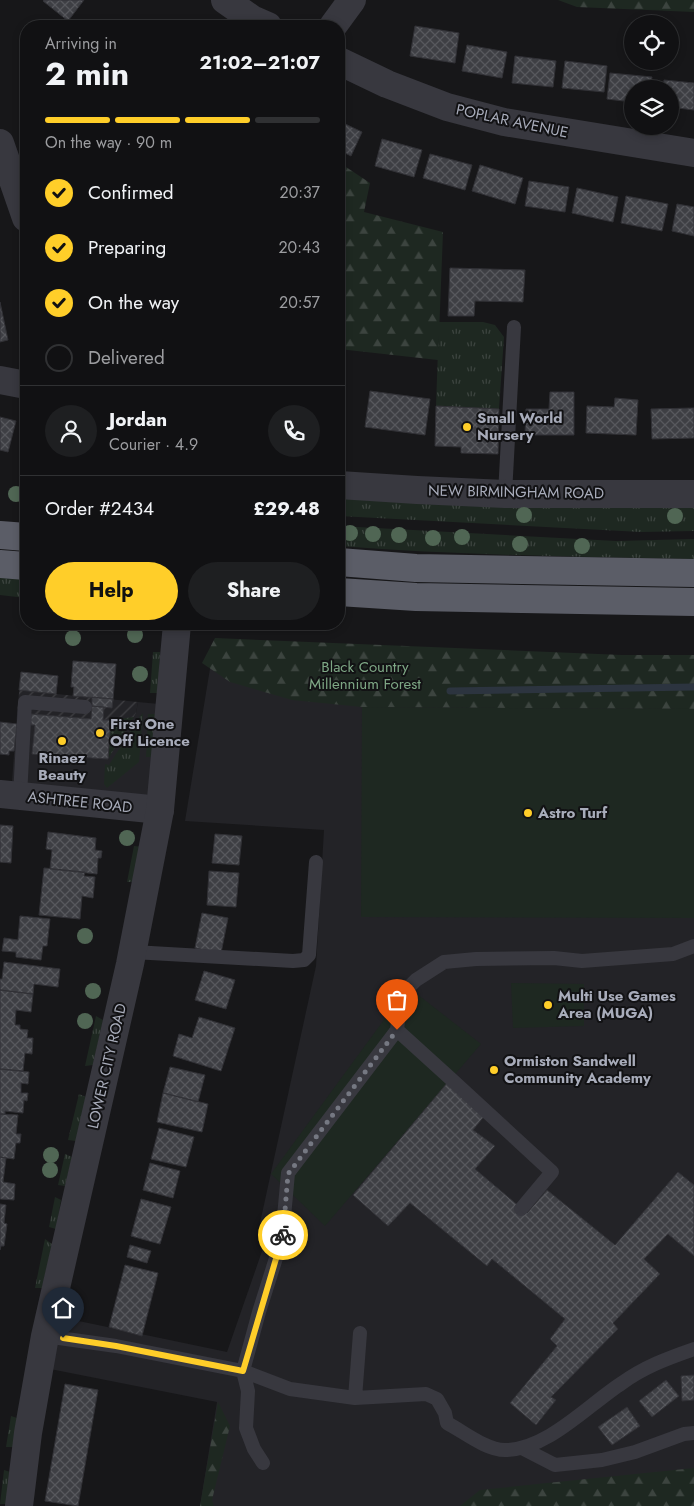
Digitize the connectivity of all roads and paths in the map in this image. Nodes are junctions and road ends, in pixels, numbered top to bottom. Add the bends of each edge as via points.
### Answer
1 (225, 0) edge
2 (352, 0) edge
3 (256, 20) edge
4 (337, 20) edge
5 (345, 63) edge
6 (0, 143) edge
7 (694, 153) edge
8 (20, 201) edge
9 (514, 327) dead end
10 (0, 380) edge
11 (20, 384) edge
12 (345, 485) edge
13 (505, 494) junction
14 (694, 494) edge
15 (0, 535) edge
16 (20, 537) edge
17 (345, 562) edge
18 (0, 564) edge
19 (20, 566) edge
20 (694, 573) edge
21 (345, 592) edge
22 (694, 602) edge
23 (176, 630) edge
24 (85, 707) dead end
25 (10, 795) edge
26 (160, 810) junction
27 (316, 862) dead end
28 (694, 946) edge
29 (133, 952) junction
30 (397, 1030) junction
31 (521, 1209) dead end
32 (360, 1333) dead end
33 (46, 1336) junction
34 (694, 1349) edge
35 (243, 1371) junction
36 (355, 1398) junction
37 (694, 1433) edge
38 (522, 1448) junction
39 (263, 1462) dead end
40 (19, 1506) edge

1 - 3 street
2 - 4 street
5 - 7 street, POPLAR AVENUE via 387,84 447,107 504,122
6 - 8 street
9 - 13 lane
10 - 11 street
12 - 13 street, NEW BIRMINGHAM ROAD
13 - 14 street, NEW BIRMINGHAM ROAD
15 - 16 highway
17 - 20 highway via 416,568
18 - 19 highway
21 - 22 highway via 416,597
23 - 26 street, LOWER CITY ROAD
24 - 25 lane via 25,702
25 - 26 street, ASHTREE ROAD
26 - 29 street, LOWER CITY ROAD
27 - 29 lane via 309,955 304,960
28 - 30 lane via 673,954 582,961 554,958 444,962 416,980 401,995
29 - 33 street, LOWER CITY ROAD
30 - 31 lane via 552,1172
30 - 35 lane via 288,1174 282,1239
32 - 36 lane
33 - 35 lane
33 - 40 street, LOWER CITY ROAD via 28,1433
34 - 38 lane via 651,1365 544,1440
35 - 36 lane via 290,1388
35 - 39 lane via 248,1391 246,1428
36 - 38 lane via 426,1394 437,1399 447,1423 486,1446 504,1450
37 - 38 lane via 602,1460 555,1465

